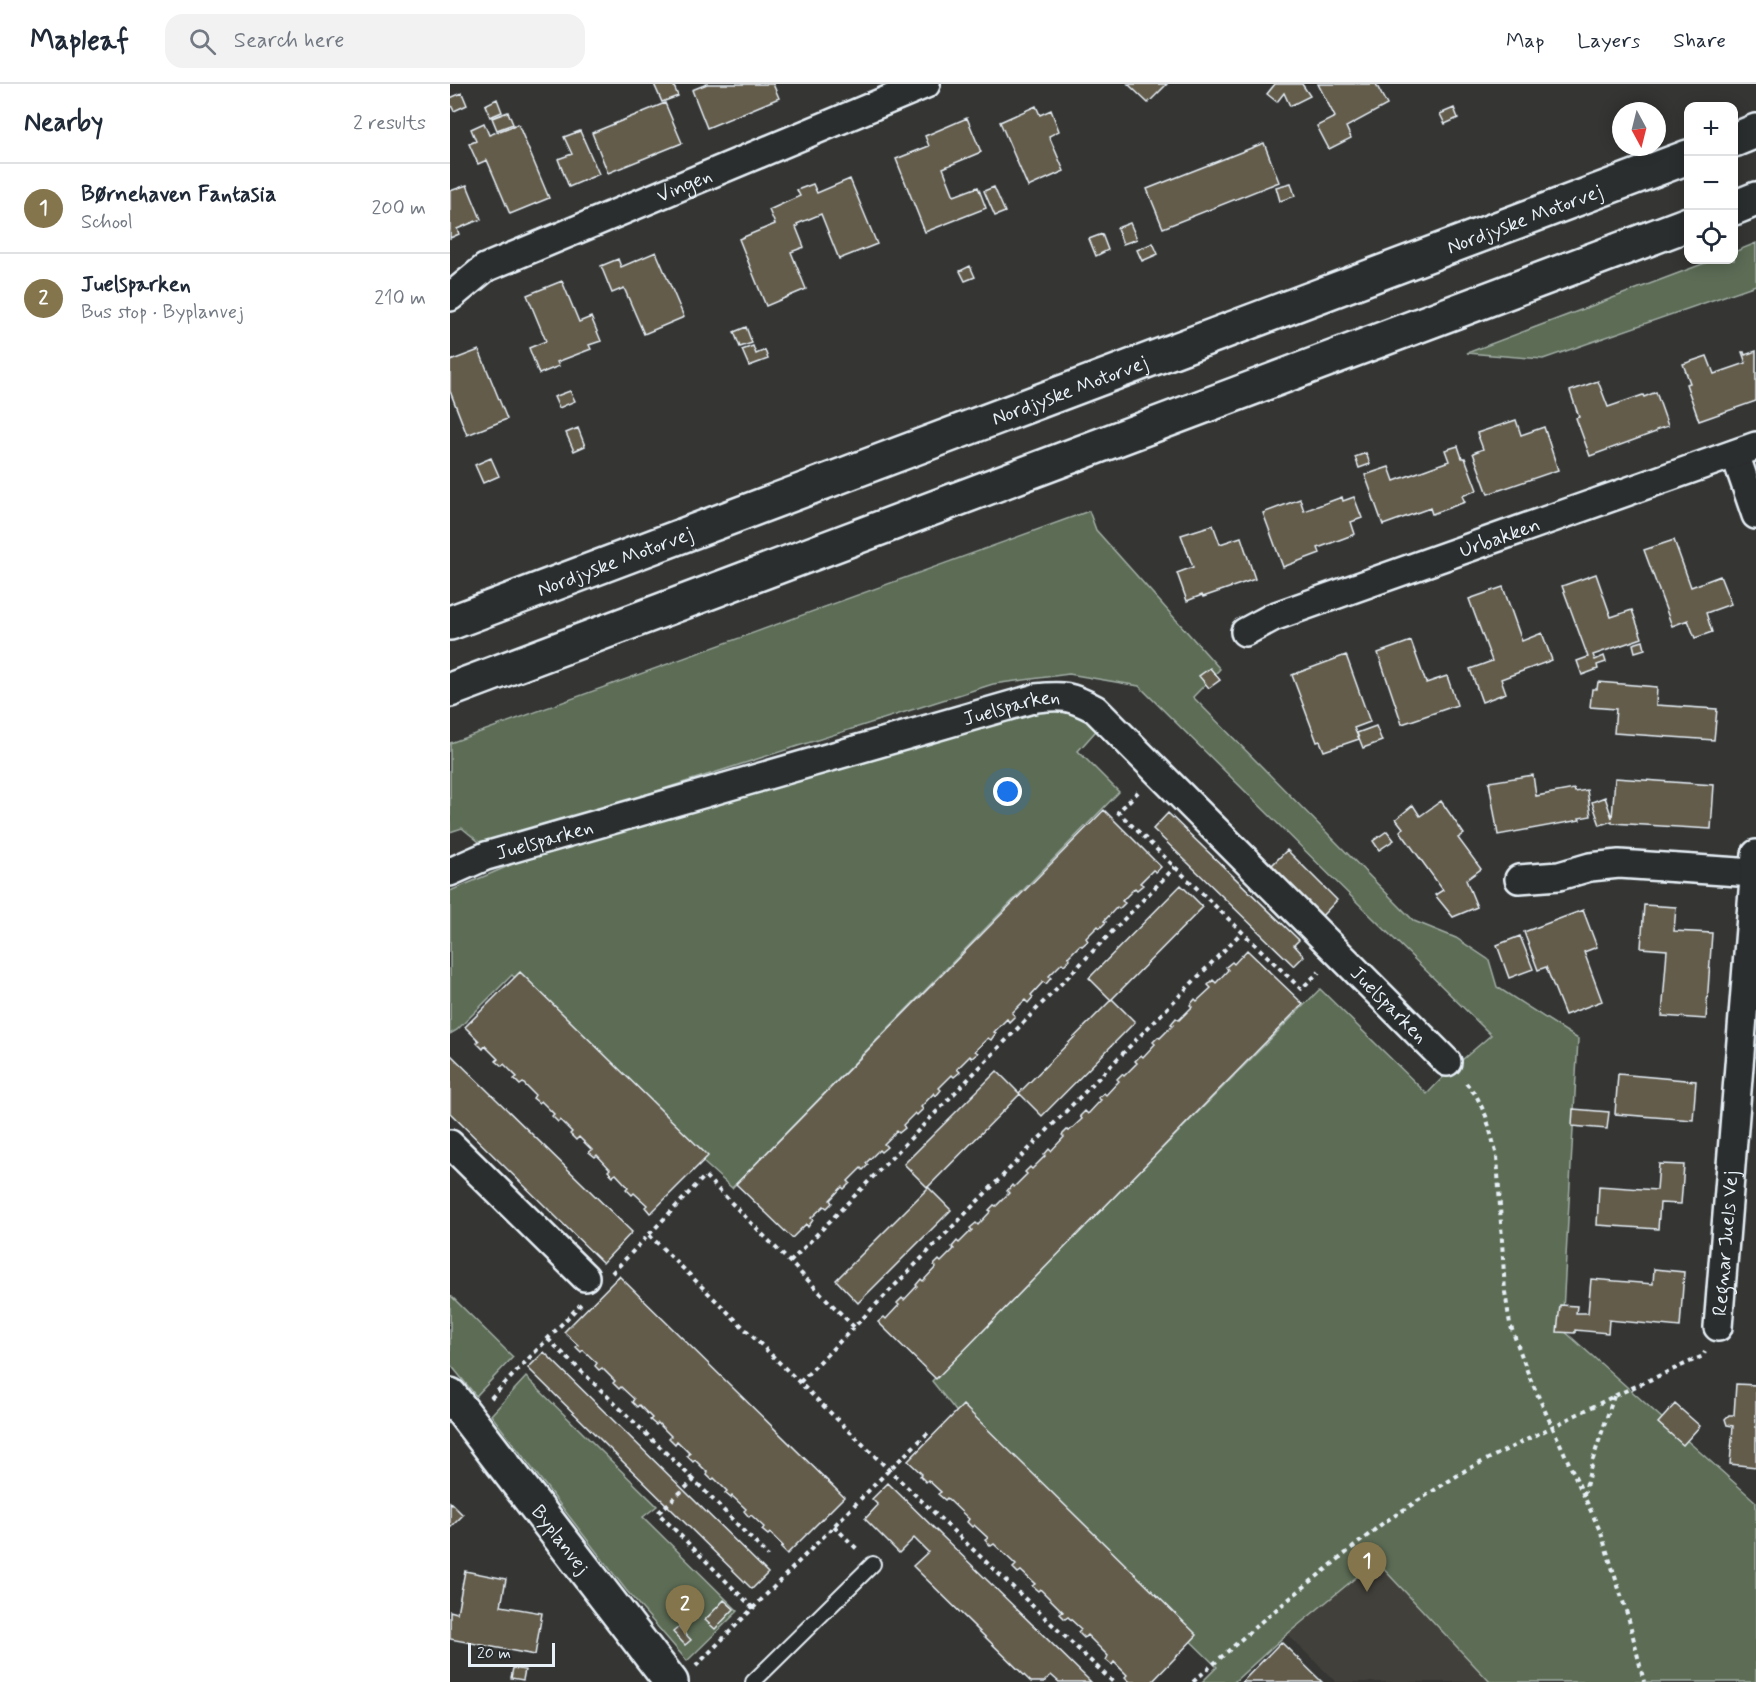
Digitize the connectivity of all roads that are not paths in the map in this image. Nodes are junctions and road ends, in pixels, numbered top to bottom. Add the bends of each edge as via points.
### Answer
1 (926, 84) edge
2 (1756, 131) edge
3 (1738, 138) edge
4 (1684, 159) edge
5 (1756, 199) edge
6 (1738, 206) edge
7 (1684, 226) edge
8 (450, 297) edge
9 (1745, 450) edge
10 (1756, 515) edge
11 (450, 623) edge
12 (1245, 632) dead end
13 (450, 690) edge
14 (1755, 864) edge
15 (450, 872) edge
16 (1519, 879) dead end
17 (1447, 1062) road end
18 (450, 1144) edge
19 (585, 1277) dead end
20 (1718, 1327) road end
21 (450, 1395) edge
22 (873, 1564) dead end
23 (683, 1675) edge
24 (753, 1682) edge

1 - 8 street, Vingen via 485,268
2 - 3 main road
4 - 11 main road, Nordjyske Motorvej
5 - 6 main road
7 - 13 main road
9 - 10 street
9 - 12 street, Urbakken via 1273,617
14 - 16 street, Regnar Juels Vej via 1619,864
14 - 20 street, Regnar Juels Vej
15 - 17 street, Juelsparken via 486,856 1036,698 1076,699 1095,709
18 - 19 street
21 - 23 main road, Byplanvej
22 - 24 lane

